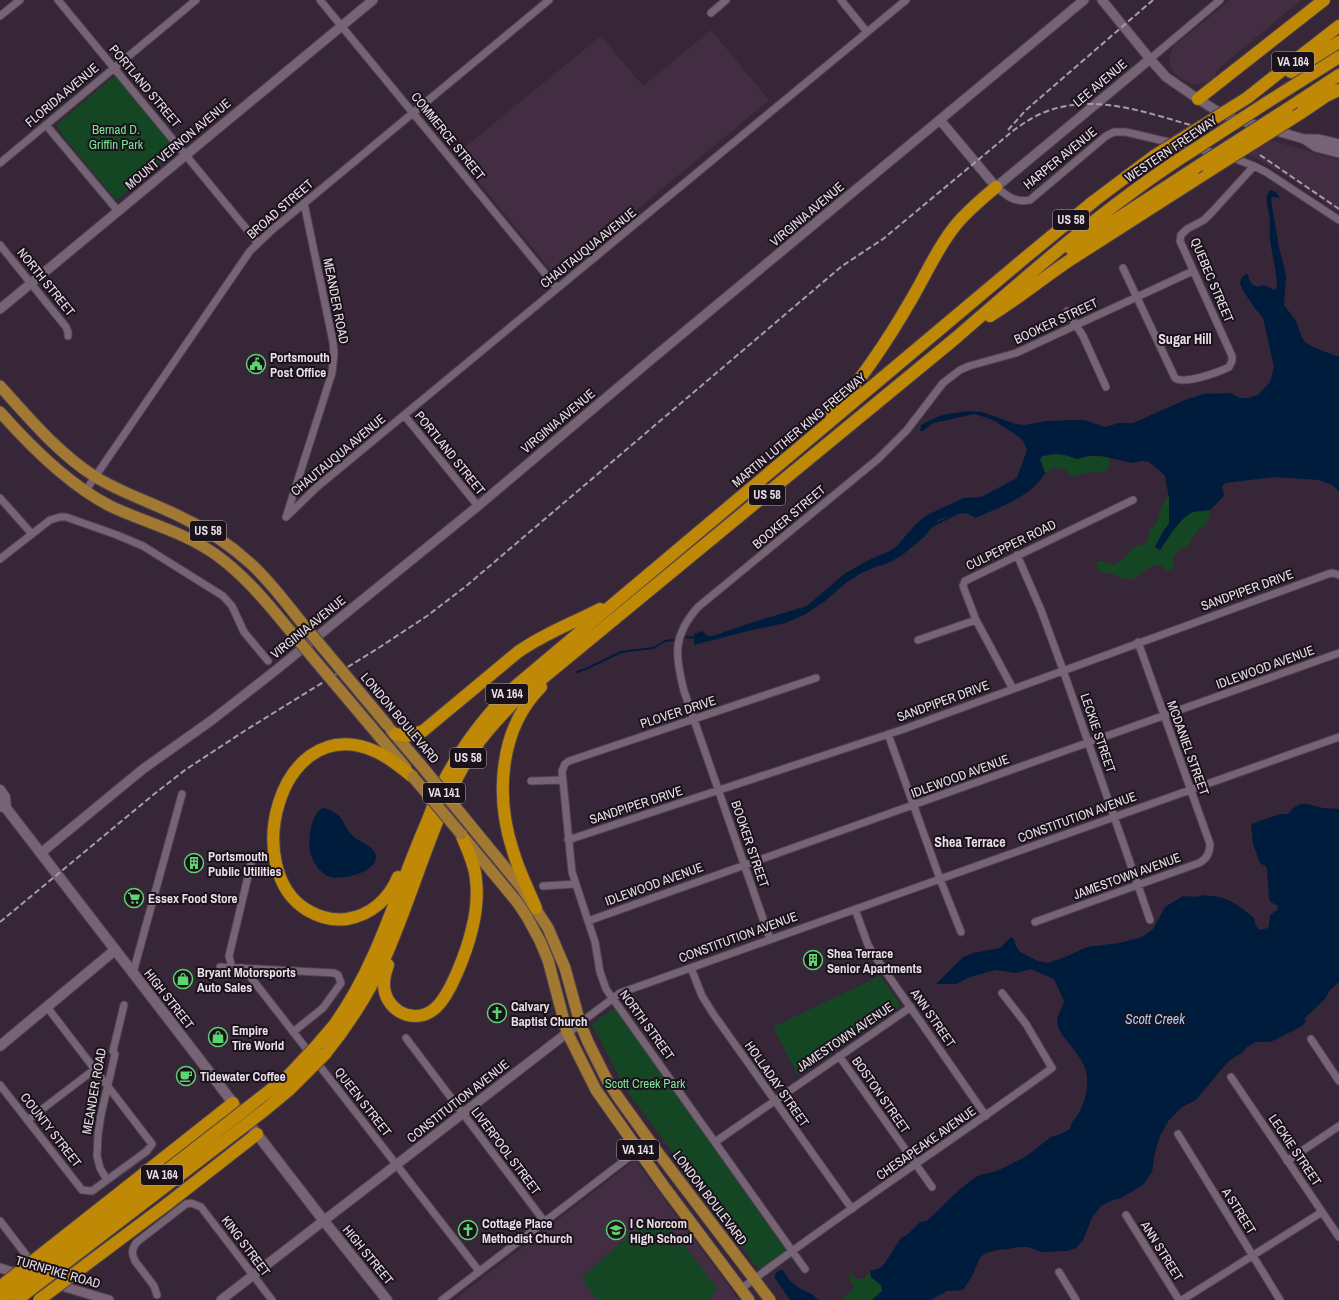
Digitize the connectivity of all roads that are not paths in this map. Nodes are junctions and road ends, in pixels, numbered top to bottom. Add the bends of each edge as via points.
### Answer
1 (20, 0) edge
2 (58, 0) edge
3 (196, 0) edge
4 (320, 0) edge
5 (373, 0) edge
6 (549, 0) edge
7 (726, 0) edge
8 (841, 0) edge
9 (906, 0) edge
10 (1084, 0) edge
11 (1102, 0) edge
12 (1220, 0) edge
13 (1324, 0) edge
14 (711, 13) dead end
15 (0, 16) edge
16 (342, 26) junction
17 (1339, 26) edge
18 (867, 32) junction
19 (1339, 42) edge
20 (1339, 57) edge
21 (1150, 59) junction
22 (114, 68) junction
23 (1339, 76) edge
24 (1339, 90) edge
25 (1247, 98) junction
26 (1198, 99) junction
27 (413, 113) junction
28 (940, 120) junction
29 (46, 125) junction
30 (1304, 139) junction
31 (1339, 144) edge
32 (1339, 153) edge
33 (186, 154) junction
34 (0, 163) edge
35 (1254, 166) junction
36 (996, 187) junction
37 (304, 203) junction
38 (118, 211) junction
39 (1339, 220) edge
40 (258, 243) junction
41 (0, 245) edge
42 (1123, 268) dead end
43 (1193, 271) junction
44 (1026, 277) junction
45 (32, 284) junction
46 (557, 288) junction
47 (1137, 297) junction
48 (0, 309) edge
49 (1067, 311) dead end
50 (1077, 325) junction
51 (68, 336) dead end
52 (957, 337) junction
53 (0, 386) edge
54 (1106, 387) dead end
55 (0, 412) edge
56 (404, 415) junction
57 (804, 444) junction
58 (95, 476) junction
59 (86, 490) junction
60 (0, 498) edge
61 (1133, 500) dead end
62 (478, 506) junction
63 (286, 517) joint
64 (32, 534) junction
65 (1016, 555) junction
66 (0, 558) edge
67 (1339, 575) edge
68 (633, 588) junction
69 (976, 620) junction
70 (592, 638) junction
71 (918, 640) dead end
72 (1138, 642) junction
73 (1339, 653) edge
74 (268, 661) dead end
75 (1063, 670) junction
76 (816, 678) dead end
77 (1014, 688) junction
78 (1164, 716) junction
79 (694, 719) junction
80 (391, 730) junction
81 (888, 734) junction
82 (1339, 737) edge
83 (1088, 743) junction
84 (413, 777) junction
85 (562, 780) junction
86 (531, 781) dead end
87 (0, 790) edge
88 (718, 790) junction
89 (1190, 790) junction
90 (182, 794) dead end
91 (913, 805) junction
92 (3, 807) edge
93 (1115, 817) junction
94 (422, 833) junction
95 (461, 834) junction
96 (568, 840) junction
97 (41, 853) junction
98 (1203, 861) joint
99 (251, 864) dead end
100 (744, 865) junction
101 (940, 879) junction
102 (576, 884) junction
103 (543, 886) dead end
104 (1138, 886) junction
105 (536, 908) junction
106 (855, 909) junction
107 (401, 919) junction
108 (1150, 920) dead end
109 (588, 921) junction
110 (1036, 922) dead end
111 (960, 932) dead end
112 (770, 939) junction
113 (116, 950) junction
114 (220, 967) dead end
115 (232, 968) junction
116 (241, 968) junction
117 (691, 968) junction
118 (133, 973) junction
119 (1002, 993) dead end
120 (612, 998) junction
121 (124, 1005) dead end
122 (48, 1007) junction
123 (911, 1007) junction
124 (580, 1023) junction
125 (293, 1032) junction
126 (567, 1032) junction
127 (406, 1038) dead end
128 (1311, 1039) dead end
129 (0, 1046) edge
130 (839, 1056) junction
131 (95, 1069) junction
132 (1232, 1077) dead end
133 (1339, 1081) edge
134 (0, 1085) edge
135 (107, 1086) junction
136 (774, 1100) junction
137 (233, 1103) junction
138 (462, 1114) junction
139 (986, 1116) junction
140 (28, 1120) junction
141 (1339, 1126) edge
142 (257, 1134) junction
143 (1178, 1134) dead end
144 (650, 1140) junction
145 (715, 1142) junction
146 (638, 1150) junction
147 (1287, 1160) junction
148 (397, 1165) junction
149 (916, 1165) junction
150 (107, 1180) junction
151 (932, 1187) dead end
152 (852, 1209) junction
153 (1322, 1212) junction
154 (1126, 1215) dead end
155 (0, 1221) edge
156 (324, 1221) junction
157 (544, 1221) junction
158 (1339, 1237) edge
159 (792, 1251) junction
160 (1252, 1256) junction
161 (0, 1268) edge
162 (805, 1269) dead end
163 (479, 1271) junction
164 (1059, 1272) dead end
165 (254, 1275) junction
166 (37, 1279) junction
167 (754, 1279) junction
168 (0, 1287) edge
169 (741, 1289) junction
170 (156, 1298) edge
171 (0, 1300) edge
172 (17, 1300) edge
173 (39, 1300) edge
174 (109, 1300) edge
175 (221, 1300) edge
176 (272, 1300) edge
177 (387, 1300) edge
178 (442, 1300) edge
179 (749, 1300) edge
180 (770, 1300) edge
181 (1076, 1300) edge
182 (1179, 1300) edge
183 (1182, 1300) edge
184 (1280, 1300) edge

1 - 15 street
2 - 22 street, PORTLAND STREET
3 - 22 street, FLORIDA AVENUE
4 - 16 street, COMMERCE STREET
5 - 16 street, MOUNT VERNON AVENUE
6 - 27 street, BROAD STREET
7 - 14 street
8 - 18 street
9 - 18 street, CHAUTAUQUA AVENUE
10 - 28 street, VIRGINIA AVENUE
11 - 21 street
12 - 21 street, LEE AVENUE
13 - 26 highway
16 - 27 street, COMMERCE STREET
16 - 33 street, MOUNT VERNON AVENUE
17 - 25 highway, VA 164
18 - 46 street, CHAUTAUQUA AVENUE
19 - 25 highway, US 58
20 - 44 highway, WESTERN FREEWAY / VA 164, bridge via 1122,199
21 - 26 street via 1166,77
21 - 36 street, LEE AVENUE
22 - 29 street, FLORIDA AVENUE
22 - 33 street, PORTLAND STREET
23 - 44 highway, US 58, bridge
24 - 52 highway, bridge via 1064,263 1008,306
25 - 57 highway, MARTIN LUTHER KING FREEWAY / US 58, bridge via 1154,156 1094,201
26 - 30 street via 1235,118
27 - 37 street, BROAD STREET
27 - 46 street, COMMERCE STREET
28 - 36 street
28 - 62 street, VIRGINIA AVENUE
29 - 34 street, FLORIDA AVENUE
29 - 38 street
30 - 31 street
30 - 32 street via 1316,147
33 - 38 street, MOUNT VERNON AVENUE
33 - 40 street, PORTLAND STREET
35 - 36 street, HARPER AVENUE via 1199,149 1126,132 1114,132 1030,200 1015,200
35 - 39 street, HARPER AVENUE
35 - 43 street, QUEBEC STREET via 1204,220 1181,235 1180,241
36 - 57 highway via 964,215 954,228 870,365
37 - 40 street, BROAD STREET
37 - 63 street, MEANDER ROAD via 334,354 332,373
38 - 45 street, MOUNT VERNON AVENUE
40 - 58 street, BROAD STREET via 223,289
41 - 45 street, NORTH STREET
42 - 47 street
43 - 47 street, BOOKER STREET
43 - 47 street, QUEBEC STREET via 1232,356 1231,364 1225,369 1205,376 1178,380
44 - 52 highway, US 58
45 - 48 street, MOUNT VERNON AVENUE
45 - 51 street, NORTH STREET via 66,327
46 - 56 street, CHAUTAUQUA AVENUE
47 - 50 street, BOOKER STREET
49 - 50 street
50 - 54 street
50 - 79 street, BOOKER STREET via 1016,353 969,366 950,376 907,430 882,455 698,607 685,623 676,657
52 - 70 highway, US 58
53 - 58 main road, LONDON BOULEVARD / US 58 via 55,446
55 - 59 main road, US 58 via 34,449
56 - 62 street, PORTLAND STREET
56 - 63 street, CHAUTAUQUA AVENUE via 317,487
57 - 68 highway, MARTIN LUTHER KING FREEWAY / US 58
58 - 59 street, BROAD STREET
58 - 80 main road, LONDON BOULEVARD / US 58, bridge via 125,494 180,516 220,539 251,564
59 - 84 main road, US 58, bridge via 110,505 188,538 215,554 245,578
60 - 64 street
61 - 65 street, CULPEPPER ROAD
62 - 97 street, VIRGINIA AVENUE via 276,670 143,769
64 - 66 street
64 - 74 street via 54,518 66,517 143,546 228,600 244,632
65 - 69 street, CULPEPPER ROAD via 963,583
65 - 75 street, LECKIE STREET via 1041,610
67 - 72 street, SANDPIPER DRIVE via 1333,573 1322,576
68 - 80 highway, US 58 via 605,606 551,631 518,652 423,731 407,736
68 - 94 highway, MARTIN LUTHER KING FREEWAY / VA 164 via 518,684 485,718 445,778
69 - 71 street
69 - 77 street, CULPEPPER ROAD
70 - 105 highway via 528,702 519,717 504,760 503,797 508,833
70 - 107 highway, US 58 via 515,701 464,764 445,803
72 - 75 street, SANDPIPER DRIVE
72 - 78 street, MCDANIEL STREET
73 - 78 street, IDLEWOOD AVENUE
75 - 77 street, SANDPIPER DRIVE
75 - 83 street, LECKIE STREET
76 - 79 street, PLOVER DRIVE
77 - 81 street, SANDPIPER DRIVE
78 - 83 street, IDLEWOOD AVENUE
78 - 89 street, MCDANIEL STREET
79 - 85 street, PLOVER DRIVE via 569,761 562,769
79 - 88 street, BOOKER STREET
80 - 105 main road, LONDON BOULEVARD / VA 141, bridge via 508,869
81 - 88 street, SANDPIPER DRIVE
81 - 91 street
82 - 89 street, CONSTITUTION AVENUE
83 - 91 street, IDLEWOOD AVENUE
83 - 93 street, LECKIE STREET
84 - 94 highway via 379,752 362,746 340,745 311,755 290,777 277,810 274,846 279,875 295,901 311,912 340,920 361,915 370,911 386,897
84 - 95 main road, US 58, bridge
85 - 86 street
85 - 96 street, NORTH STREET
87 - 92 main road, HIGH STREET via 5,797
88 - 96 street, SANDPIPER DRIVE
88 - 100 street, BOOKER STREET
89 - 93 street, CONSTITUTION AVENUE
89 - 98 street, MCDANIEL STREET via 1210,844
90 - 118 street
91 - 100 street, IDLEWOOD AVENUE
91 - 101 street
92 - 97 main road, HIGH STREET
93 - 101 street, CONSTITUTION AVENUE
93 - 104 street, LECKIE STREET
94 - 171 highway, VA 164, bridge via 373,956 337,1022 318,1044 287,1077
95 - 107 highway, US 58 via 475,867 477,881 472,929 458,970 445,995 439,1005 424,1015 410,1016 398,1012 387,999 385,991 384,976 393,953
95 - 126 main road, VA 141 via 509,891 540,941 548,960
96 - 102 street, NORTH STREET
97 - 113 main road, HIGH STREET
98 - 104 street, JAMESTOWN AVENUE
99 - 115 street via 229,956
100 - 109 street, IDLEWOOD AVENUE
100 - 112 street, BOOKER STREET
101 - 106 street, CONSTITUTION AVENUE
101 - 111 street
102 - 103 street
102 - 109 street, NORTH STREET
104 - 108 street, LECKIE STREET
104 - 110 street, JAMESTOWN AVENUE
105 - 124 main road, LONDON BOULEVARD / VA 141 via 548,928 565,968
106 - 112 street, CONSTITUTION AVENUE
106 - 123 street, ANN STREET via 868,945
107 - 172 highway, VA 164, bridge via 369,991 350,1022 325,1054 290,1090
109 - 120 street, NORTH STREET via 602,977
112 - 117 street, CONSTITUTION AVENUE
113 - 118 main road, HIGH STREET
113 - 122 main road
114 - 115 street
115 - 116 street
116 - 125 street, QUEEN STREET
116 - 125 street via 334,972 338,976 341,983 323,1008
117 - 120 street, CONSTITUTION AVENUE
117 - 136 street, HOLLADAY STREET via 702,996
118 - 137 main road, HIGH STREET
119 - 139 street, CHESAPEAKE AVENUE via 1026,1024 1052,1068
120 - 124 street, CONSTITUTION AVENUE
120 - 145 street, NORTH STREET
121 - 135 street, MEANDER ROAD via 112,1051 114,1054
122 - 129 main road
122 - 131 street
123 - 130 street, JAMESTOWN AVENUE
123 - 139 street, ANN STREET
124 - 126 street, CONSTITUTION AVENUE
124 - 144 main road, LONDON BOULEVARD / VA 141 via 607,1080
125 - 148 street, QUEEN STREET
126 - 138 street, CONSTITUTION AVENUE
126 - 146 main road, VA 141 via 596,1090
127 - 138 street, LIVERPOOL STREET
128 - 133 street
130 - 136 street, JAMESTOWN AVENUE
130 - 149 street, BOSTON STREET
131 - 135 street
131 - 140 street
132 - 147 street, LECKIE STREET
134 - 140 street, COUNTY STREET
135 - 150 street, MEANDER ROAD via 100,1115 97,1156
135 - 150 street via 152,1144 147,1151
136 - 145 street, JAMESTOWN AVENUE
136 - 152 street, HOLLADAY STREET
137 - 142 main road, HIGH STREET
137 - 168 highway, bridge
138 - 148 street, CONSTITUTION AVENUE
138 - 157 street, LIVERPOOL STREET
139 - 149 street, CHESAPEAKE AVENUE
140 - 150 street, COUNTY STREET via 82,1190 92,1191
141 - 147 street
142 - 156 main road, HIGH STREET
142 - 173 highway, bridge
143 - 160 street, A STREET
144 - 146 street
144 - 167 main road, LONDON BOULEVARD / VA 141
145 - 159 street, NORTH STREET
146 - 157 street
146 - 169 main road, VA 141
147 - 153 street, LECKIE STREET
148 - 156 street, CONSTITUTION AVENUE
148 - 163 street, QUEEN STREET
149 - 151 street, BOSTON STREET
149 - 152 street, CHESAPEAKE AVENUE
152 - 159 street, CHESAPEAKE AVENUE
153 - 158 street, LECKIE STREET
153 - 160 street
154 - 182 street, ANN STREET
155 - 166 street via 29,1257
156 - 165 street, CONSTITUTION AVENUE
156 - 177 main road, HIGH STREET
157 - 163 street
159 - 162 street, NORTH STREET
159 - 167 street, CHESAPEAKE AVENUE
160 - 183 street
160 - 184 street, A STREET
161 - 166 street, TURNPIKE ROAD
163 - 178 street
164 - 181 street
165 - 170 street, KING STREET via 201,1207 186,1204 134,1245 133,1256 154,1286
165 - 175 street, CONSTITUTION AVENUE
165 - 176 street, KING STREET
166 - 174 street, TURNPIKE ROAD
167 - 169 street, CHESAPEAKE AVENUE
167 - 180 main road, LONDON BOULEVARD / VA 141
169 - 179 main road, VA 141

